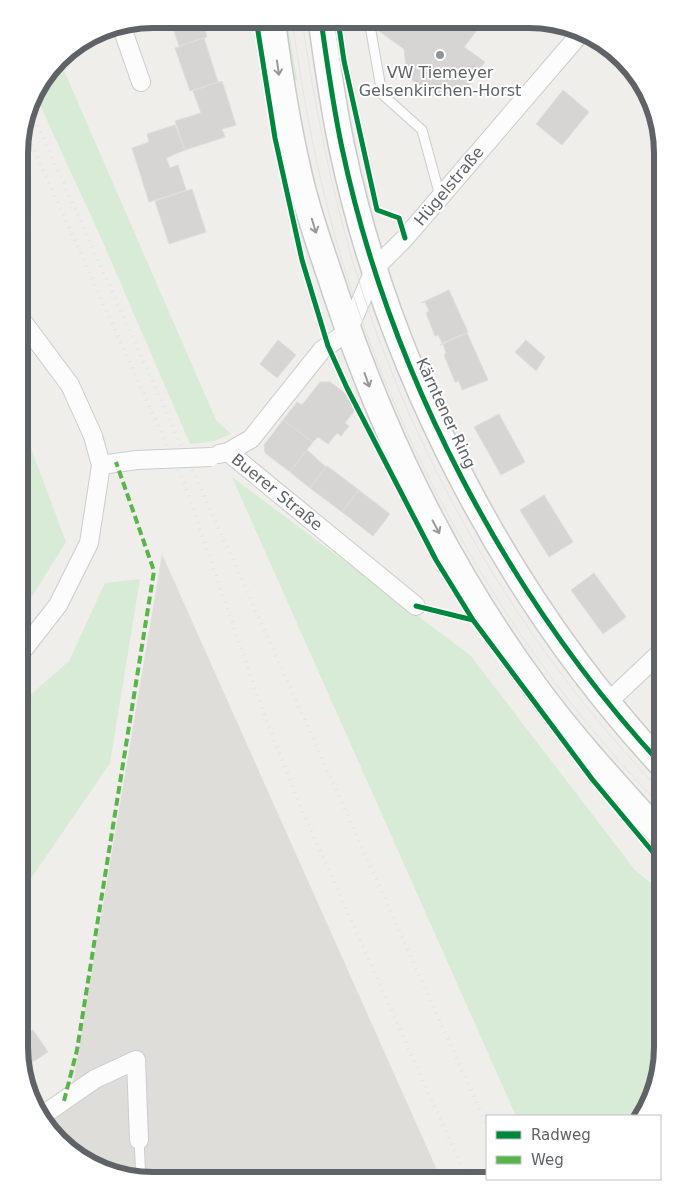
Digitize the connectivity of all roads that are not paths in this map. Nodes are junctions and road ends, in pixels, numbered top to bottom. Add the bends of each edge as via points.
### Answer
1 (273, 28) edge
2 (322, 28) edge
3 (370, 28) edge
4 (123, 31) edge
5 (577, 37) edge
6 (141, 82) dead end
7 (440, 196) junction
8 (375, 268) junction
9 (27, 327) edge
10 (348, 331) junction
11 (228, 452) junction
12 (101, 465) junction
13 (416, 606) dead end
14 (27, 644) edge
15 (653, 659) edge
16 (608, 702) junction
17 (653, 755) edge
18 (653, 826) edge
19 (46, 1113) edge
20 (139, 1140) joint
21 (141, 1171) edge

1 -> 10 main road via 300,177
2 - 8 main road, Kärntener Ring via 342,148
3 - 7 lane via 382,94 422,130
4 - 6 street
5 - 7 street, Hügelstraße
7 - 8 street, Hügelstraße via 406,238
8 - 10 street, Hügelstraße
8 - 16 main road, Kärntener Ring via 410,368 447,450 532,598
9 - 12 street via 70,385 93,436
10 - 11 street via 322,350 251,439
10 -> 18 main road via 409,476 503,641 537,690
11 - 12 street, Buerer Straße, bridge via 211,457
11 - 13 street, Buerer Straße
12 - 14 street via 89,543 58,605
15 - 16 street
16 - 17 main road, Kärntener Ring
19 - 20 street via 95,1079 136,1060
20 - 21 lane

